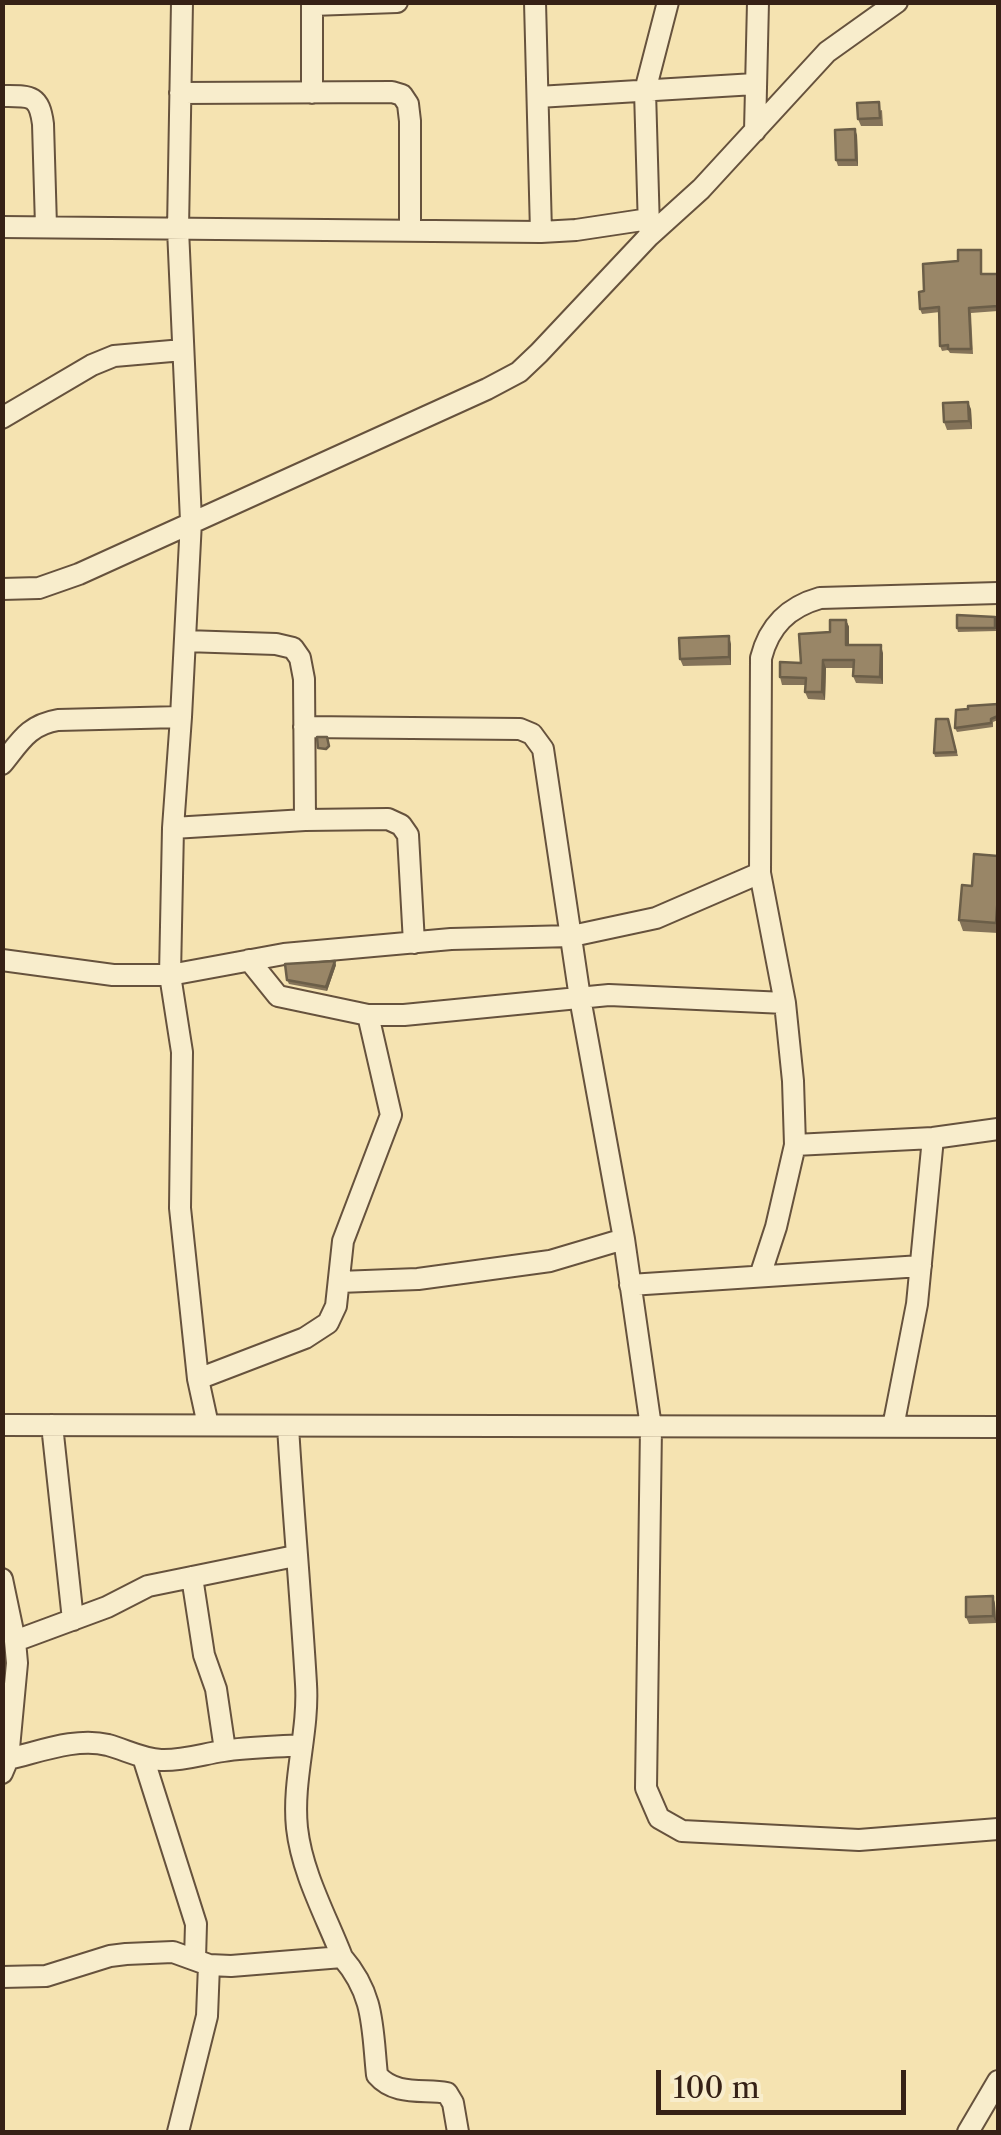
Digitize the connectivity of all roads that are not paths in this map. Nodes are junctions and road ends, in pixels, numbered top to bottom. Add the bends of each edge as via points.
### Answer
1 (182, 2) edge
2 (397, 2) edge
3 (536, 2) edge
4 (682, 2) edge
5 (758, 2) edge
6 (897, 2) edge
7 (668, 3) edge
8 (312, 4) edge
9 (755, 84) junction
10 (646, 91) junction
11 (312, 92) junction
12 (180, 93) junction
13 (2, 96) edge
14 (538, 98) junction
15 (755, 131) junction
16 (46, 226) junction
17 (2, 227) edge
18 (178, 228) junction
19 (649, 228) junction
20 (410, 231) junction
21 (540, 232) junction
22 (183, 350) junction
23 (3, 417) edge
24 (191, 521) junction
25 (2, 590) edge
26 (998, 594) edge
27 (185, 641) junction
28 (182, 716) junction
29 (304, 727) junction
30 (2, 764) edge
31 (305, 820) junction
32 (172, 828) junction
33 (760, 873) junction
34 (572, 936) junction
35 (414, 942) junction
36 (2, 960) edge
37 (249, 960) junction
38 (170, 976) junction
39 (580, 998) junction
40 (786, 1004) junction
41 (368, 1015) junction
42 (998, 1129) edge
43 (933, 1138) junction
44 (795, 1145) junction
45 (624, 1239) junction
46 (921, 1266) junction
47 (760, 1276) junction
48 (339, 1282) junction
49 (630, 1285) junction
50 (198, 1378) junction
51 (2, 1425) edge
52 (52, 1425) junction
53 (208, 1426) junction
54 (288, 1426) junction
55 (651, 1426) junction
56 (894, 1427) junction
57 (998, 1428) edge
58 (295, 1556) junction
59 (192, 1577) junction
60 (2, 1579) edge
61 (6, 1613) edge
62 (72, 1620) junction
63 (15, 1641) junction
64 (302, 1745) junction
65 (225, 1750) junction
66 (143, 1758) junction
67 (5, 1766) edge
68 (998, 1829) edge
69 (342, 1957) junction
70 (202, 1962) junction
71 (2, 1977) edge
72 (998, 2081) edge
73 (178, 2132) edge
74 (458, 2132) edge
75 (968, 2132) edge

1 - 12 street
2 - 8 street
3 - 14 street
4 - 7 street
5 - 9 street
6 - 15 street via 827,52
7 - 10 street
8 - 11 street
9 - 10 street
9 - 15 street
10 - 14 street
10 - 19 street
11 - 12 street
11 - 20 street via 402,95 410,121
12 - 18 street
13 - 16 street via 23,96 41,107
14 - 21 street
15 - 19 street via 701,189
16 - 17 street
16 - 18 street
18 - 20 street
18 - 22 street
19 - 21 street
19 - 24 street via 519,372
20 - 21 street
22 - 23 street via 114,356
22 - 24 street
24 - 25 street via 79,574 40,588
24 - 27 street
26 - 33 street via 820,598 781,618 761,658
27 - 28 street
27 - 29 street via 292,648 304,679
28 - 30 street via 41,723
28 - 32 street
29 - 31 street
29 - 34 street via 532,734 543,749
31 - 32 street
31 - 35 street via 388,818 401,825 408,835
32 - 38 street
33 - 34 street via 656,918
33 - 40 street
34 - 35 street
34 - 39 street
35 - 37 street
36 - 38 street
37 - 38 street
37 - 41 street via 278,996
38 - 50 street via 182,1052 180,1208
39 - 40 street
39 - 41 street
39 - 45 street
40 - 44 street
41 - 48 street via 391,1116 342,1241
42 - 43 street
43 - 44 street
43 - 46 street
44 - 47 street
45 - 48 street via 550,1261
45 - 49 street
46 - 47 street
46 - 56 street
47 - 49 street
48 - 50 street via 328,1324
49 - 55 street
50 - 53 street
51 - 52 street
52 - 53 street
52 - 62 street
53 - 54 street
54 - 55 street
54 - 58 street
55 - 56 street
55 - 68 street via 646,1788 658,1818 682,1831 859,1840
56 - 57 street
58 - 59 street
58 - 64 street via 307,1690
59 - 62 street via 148,1586
59 - 65 street
60 - 61 street
61 - 63 street
62 - 63 street
63 - 67 street
64 - 65 street
64 - 69 street via 302,1858
65 - 66 street via 174,1760
66 - 67 street via 88,1742
66 - 70 street
69 - 70 street via 231,1966
69 - 74 street via 368,1996 377,2075 395,2088 447,2092
70 - 71 street via 173,1952 110,1956 46,1976
70 - 73 street via 207,2016
72 - 75 street

